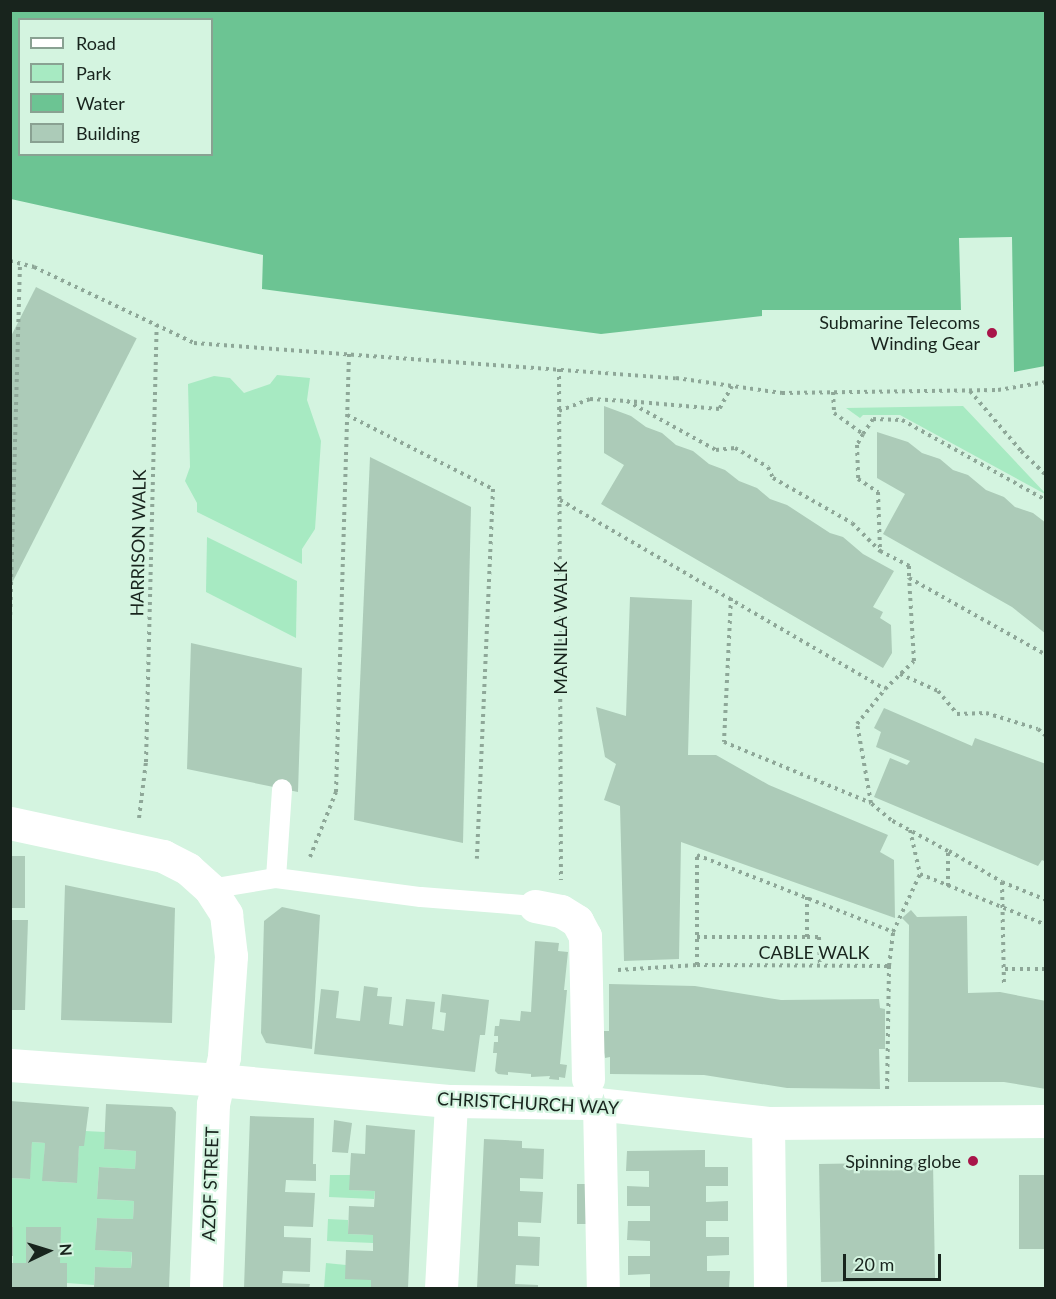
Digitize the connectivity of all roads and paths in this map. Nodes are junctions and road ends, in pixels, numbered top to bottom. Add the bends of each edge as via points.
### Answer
1 (10, 261) edge
2 (20, 263) junction
3 (157, 325) junction
4 (349, 353) junction
5 (559, 369) junction
6 (1046, 382) edge
7 (732, 386) junction
8 (970, 391) junction
9 (833, 392) junction
10 (627, 401) junction
11 (559, 411) junction
12 (347, 415) junction
13 (13, 433) edge
14 (863, 434) junction
15 (1046, 475) edge
16 (559, 500) junction
17 (1046, 500) edge
18 (880, 551) junction
19 (909, 578) junction
20 (731, 598) junction
21 (11, 599) edge
22 (10, 622) edge
23 (1046, 655) edge
24 (900, 674) junction
25 (885, 689) junction
26 (1046, 736) edge
27 (282, 789) dead end
28 (871, 803) junction
29 (139, 818) dead end
30 (10, 823) edge
31 (910, 830) junction
32 (948, 851) junction
33 (477, 859) dead end
34 (309, 864) dead end
35 (920, 874) junction
36 (276, 878) junction
37 (1002, 882) junction
38 (561, 886) dead end
39 (948, 886) junction
40 (210, 889) junction
41 (807, 897) junction
42 (1046, 900) edge
43 (535, 906) joint
44 (1002, 906) junction
45 (1046, 925) edge
46 (893, 932) junction
47 (697, 937) junction
48 (807, 937) junction
49 (697, 965) junction
50 (820, 966) junction
51 (889, 966) junction
52 (1005, 969) junction
53 (1046, 969) edge
54 (606, 970) dead end
55 (1004, 987) dead end
56 (10, 1065) edge
57 (218, 1080) junction
58 (594, 1091) junction
59 (887, 1100) dead end
60 (451, 1101) junction
61 (1046, 1121) edge
62 (768, 1123) junction
63 (206, 1288) edge
64 (441, 1288) edge
65 (603, 1288) edge
66 (770, 1288) edge

1 - 2 path
2 - 3 path
2 - 13 path
3 - 4 path via 194,343
3 - 29 path, HARRISON WALK via 146,762
4 - 5 path
4 - 12 path
5 - 7 path
5 - 11 path, MANILLA WALK
6 - 8 path
7 - 9 path via 782,393
7 - 10 path via 719,409
8 - 9 path
8 - 15 path
9 - 14 path via 834,413
10 - 11 path via 590,399
10 - 18 path via 716,450 735,448 768,467 773,478 852,523
11 - 16 path, MANILLA WALK
12 - 33 path via 493,489
12 - 34 path via 336,792
13 - 21 path
14 - 17 path via 873,419 902,420
14 - 18 path via 857,445 858,479 878,492
16 - 20 path
16 - 38 path, MANILLA WALK
18 - 19 path via 909,566
19 - 23 path
19 - 24 path via 914,662
20 - 25 path
20 - 28 path via 724,742
21 - 22 path
24 - 25 path
24 - 26 path via 938,691 957,714 986,713 1038,729
25 - 28 path via 857,724
27 - 36 lane
28 - 31 path
30 - 40 street, AZOF STREET via 163,856 188,869
31 - 32 path
31 - 35 path
32 - 37 path
32 - 39 path
35 - 39 path
35 - 46 path
36 - 40 lane
36 - 43 lane via 421,897
37 - 42 path
37 - 44 path
39 - 44 path
40 - 57 street, AZOF STREET via 226,914 231,956 225,1047
41 - 46 path
41 - 47 path via 697,855
41 - 48 path
43 - 58 street via 561,911 577,921 585,936
44 - 45 path
44 - 52 path
46 - 51 path
47 - 48 path
47 - 49 path
48 - 50 path via 819,937
49 - 50 path, CABLE WALK
49 - 54 path, CABLE WALK
50 - 51 path, CABLE WALK
51 - 59 path, CABLE WALK
52 - 53 path
52 - 55 path
56 - 57 street, CHRISTCHURCH WAY
57 - 60 street, CHRISTCHURCH WAY
57 - 63 street, AZOF STREET via 213,1104
58 - 60 street, CHRISTCHURCH WAY
58 - 62 street, CHRISTCHURCH WAY
58 - 65 street
60 - 64 street
61 - 62 street, CHRISTCHURCH WAY
62 - 66 street

